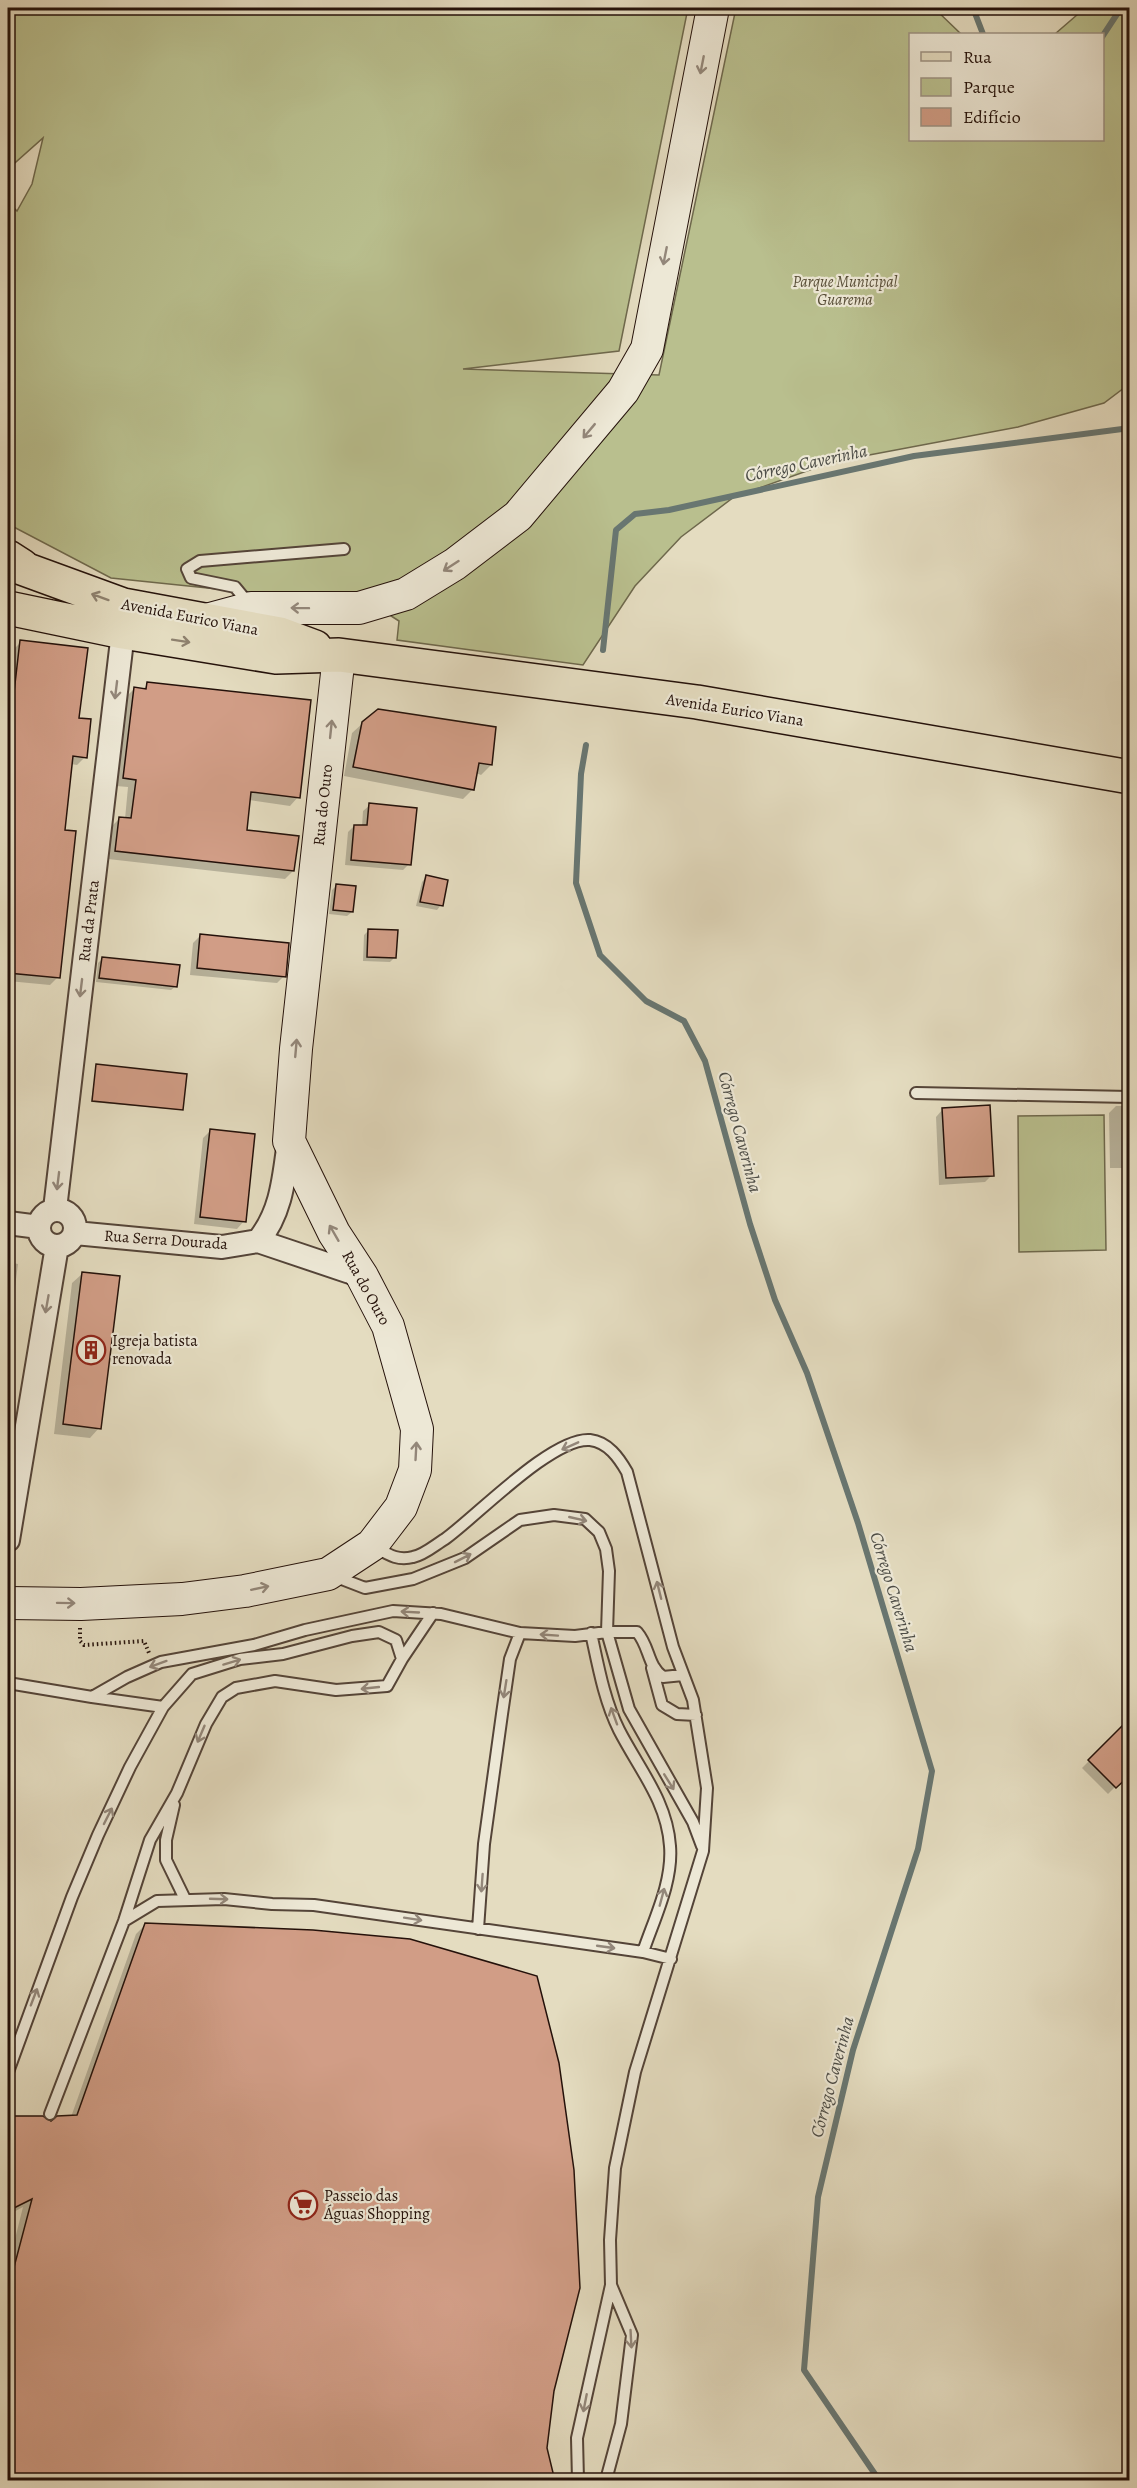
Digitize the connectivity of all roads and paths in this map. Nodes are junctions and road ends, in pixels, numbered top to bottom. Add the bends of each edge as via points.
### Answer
1 (713, 8) edge
2 (344, 549) dead end
3 (12, 562) edge
4 (8, 608) edge
5 (251, 608) junction
6 (203, 621) junction
7 (123, 632) junction
8 (339, 655) junction
9 (1130, 777) edge
10 (916, 1093) dead end
11 (1130, 1097) edge
12 (289, 1141) junction
13 (55, 1209) junction
14 (8, 1222) edge
15 (39, 1227) junction
16 (66, 1240) junction
17 (258, 1241) junction
18 (362, 1276) junction
19 (8, 1540) edge
20 (372, 1545) junction
21 (328, 1574) junction
22 (8, 1603) edge
23 (433, 1613) junction
24 (607, 1632) junction
25 (80, 1633) dead end
26 (520, 1633) junction
27 (591, 1633) junction
28 (185, 1656) junction
29 (402, 1659) junction
30 (154, 1665) junction
31 (652, 1668) junction
32 (192, 1674) junction
33 (683, 1675) junction
34 (8, 1683) edge
35 (92, 1697) junction
36 (163, 1707) junction
37 (696, 1715) junction
38 (177, 1793) junction
39 (704, 1851) junction
40 (184, 1899) junction
41 (124, 1921) junction
42 (478, 1929) junction
43 (643, 1952) junction
44 (671, 1959) junction
45 (8, 2072) edge
46 (50, 2114) dead end
47 (611, 2284) junction
48 (579, 2481) edge
49 (606, 2481) edge

1 -> 5 street via 647,349 623,391 518,516 455,564 406,594 359,608
2 - 5 lane via 200,561 187,569 191,578 235,587
6 -> 3 main road, Avenida Eurico Viana via 123,605
4 - 7 main road, Avenida Eurico Viana
5 - 6 street
6 - 8 main road, Avenida Eurico Viana via 280,634
7 -> 8 main road, Avenida Eurico Viana via 276,657
7 -> 13 street, Rua da Prata
8 - 9 main road, Avenida Eurico Viana via 697,702
12 -> 8 street, Rua do Ouro
10 - 11 lane
12 - 17 street via 280,1200 272,1225
18 -> 12 street, Rua do Ouro via 334,1233
13 - 15 street via 44,1215
13 - 16 street via 71,1216
14 - 15 street
15 - 16 street via 46,1243
16 - 17 street, Rua Serra Dourada via 222,1247
16 -> 19 street
17 - 18 street
20 -> 18 street, Rua do Ouro via 401,1507 415,1470 417,1429 388,1326
20 - 21 street, Rua do Ouro
33 -> 20 lane via 627,1472 617,1455 604,1445 591,1440 574,1442 530,1467 462,1526 415,1557 396,1559
22 -> 21 street, Rua do Ouro via 182,1599
21 -> 24 lane via 365,1588 413,1579 465,1558 520,1520 554,1515 585,1519 599,1532 606,1549
23 - 26 lane
23 -> 28 lane via 393,1611 254,1645
23 - 29 lane
24 - 27 lane
24 - 31 lane via 637,1632 645,1641
24 -> 39 lane via 629,1709 693,1822
25 - 30 path via 84,1645 144,1641
27 -> 26 lane
26 -> 42 lane via 510,1659 501,1714 484,1844
43 -> 27 lane via 669,1871 670,1847 660,1801 611,1710
28 -> 30 lane
28 - 32 lane
32 -> 29 lane via 240,1659 284,1654 379,1632 396,1640
29 -> 38 lane via 387,1686 336,1690 275,1681 236,1688 222,1697 206,1724
30 - 35 lane
31 - 33 lane via 663,1677
31 - 37 lane via 662,1705 677,1714
32 - 36 lane
33 - 37 lane
34 - 35 lane
35 - 36 lane
45 -> 36 lane via 98,1835
37 - 39 lane via 707,1788
38 - 40 lane via 166,1840 166,1860
38 - 41 lane via 150,1840
39 - 44 lane
40 - 41 lane via 157,1901
40 -> 42 lane via 314,1905
41 - 46 lane
42 -> 43 lane
43 - 44 lane
44 - 47 lane via 635,2072 615,2168
47 -> 48 lane via 577,2438
47 -> 49 lane via 632,2335 621,2424

